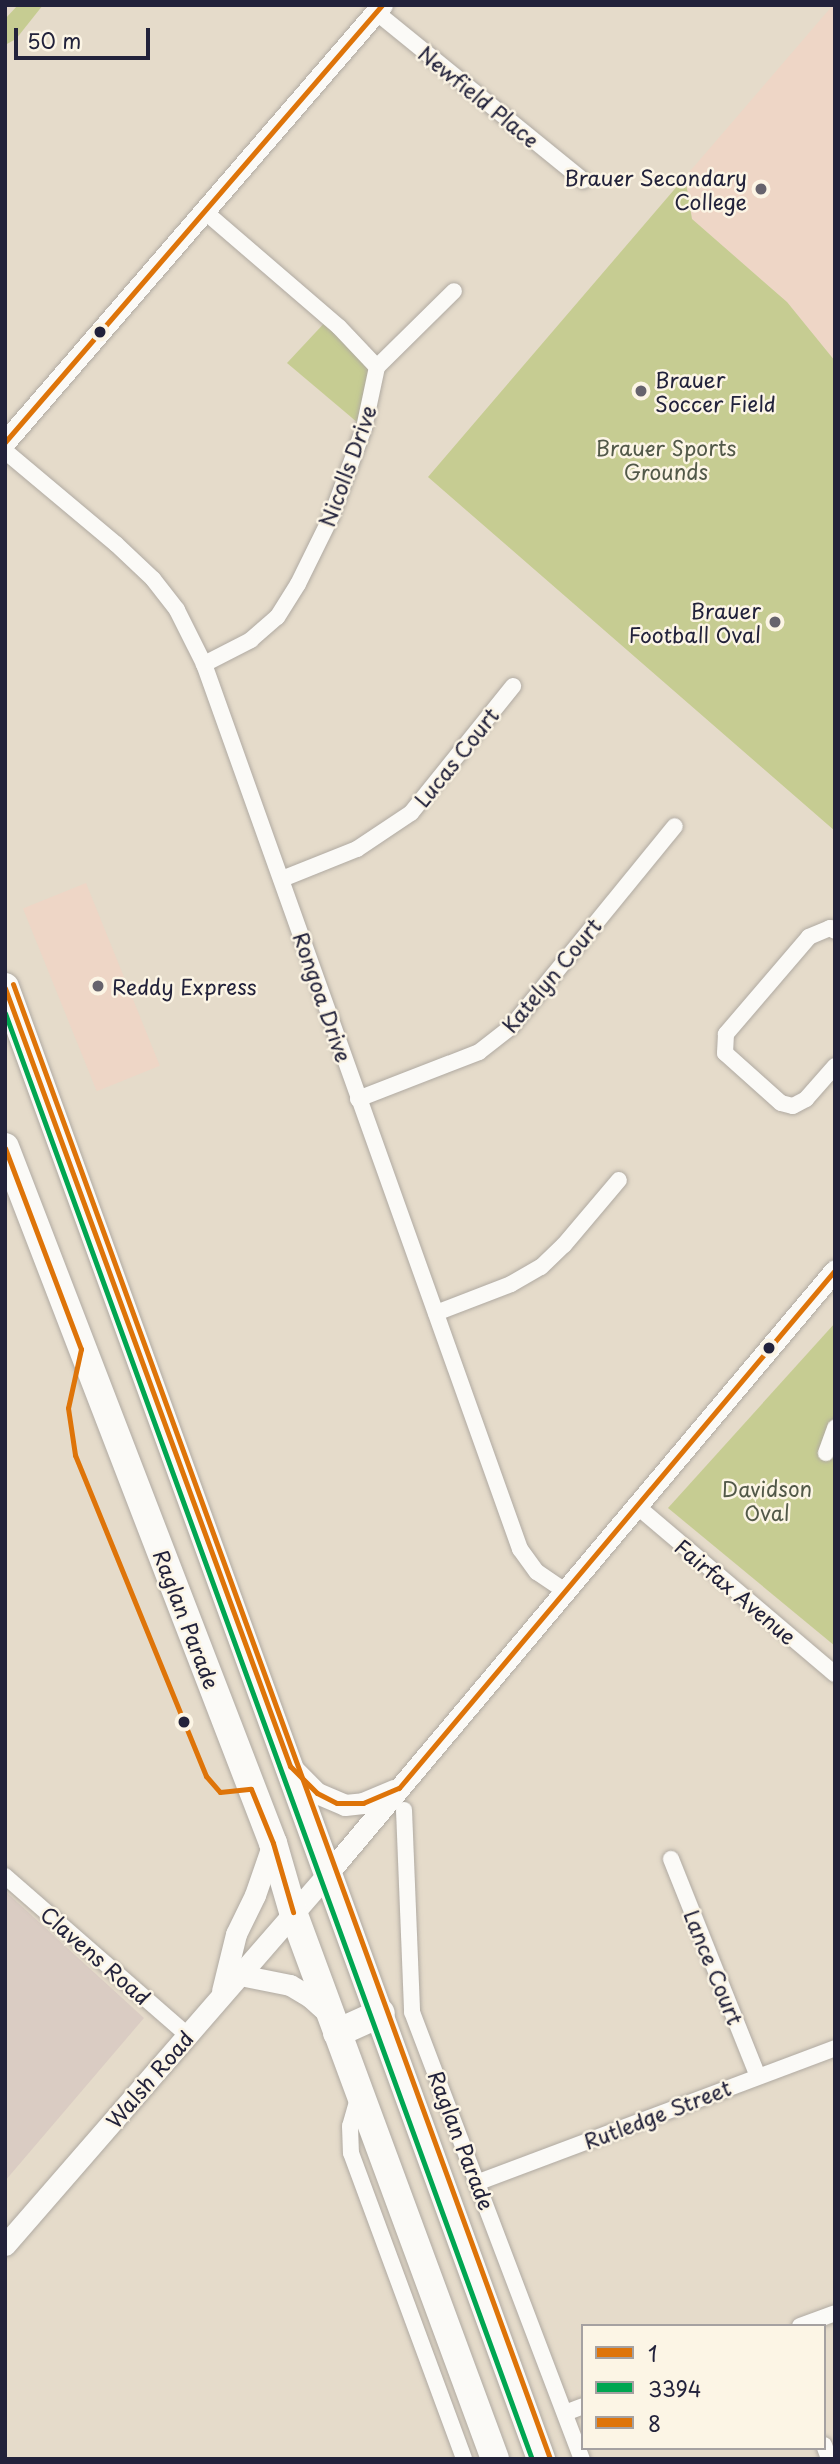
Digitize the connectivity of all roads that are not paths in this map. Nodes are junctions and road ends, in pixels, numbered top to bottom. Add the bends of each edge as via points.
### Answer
1 (379, 8) edge
2 (583, 180) dead end
3 (203, 210) junction
4 (454, 291) dead end
5 (377, 368) junction
6 (5, 442) edge
7 (5, 451) edge
8 (204, 664) junction
9 (513, 686) dead end
10 (675, 826) dead end
11 (282, 879) junction
12 (835, 931) edge
13 (5, 987) edge
14 (835, 1066) edge
15 (358, 1099) junction
16 (5, 1147) edge
17 (619, 1180) dead end
18 (835, 1270) edge
19 (436, 1313) junction
20 (835, 1428) edge
21 (826, 1453) dead end
22 (638, 1507) junction
23 (565, 1591) junction
24 (835, 1674) edge
25 (290, 1766) junction
26 (399, 1788) junction
27 (404, 1810) dead end
28 (274, 1843) junction
29 (671, 1859) dead end
30 (329, 1872) junction
31 (5, 1875) edge
32 (293, 1912) junction
33 (240, 1975) junction
34 (220, 1996) junction
35 (410, 2001) junction
36 (381, 2013) junction
37 (334, 2024) junction
38 (187, 2035) junction
39 (835, 2048) edge
40 (758, 2076) junction
41 (359, 2095) junction
42 (479, 2182) junction
43 (5, 2245) edge
44 (835, 2313) edge
45 (805, 2324) edge
46 (581, 2407) edge
47 (565, 2413) junction
48 (464, 2459) edge
49 (495, 2459) edge
50 (541, 2459) edge
51 (582, 2459) edge

1 - 2 street, Newfield Place
1 - 3 street
3 - 5 street via 339,327
3 - 6 street
4 - 5 street
5 - 8 street, Nicolls Drive via 364,428 331,517 298,584 277,617 251,640
7 - 8 street, Rongoa Drive via 153,579 177,610
8 - 11 street, Rongoa Drive
9 - 11 street, Lucas Court via 411,813 357,849
10 - 15 street, Katelyn Court via 511,1027 479,1052
11 - 15 street, Rongoa Drive
12 - 14 street via 830,928 809,937 726,1034 725,1053 781,1103 793,1106 806,1099
13 - 25 highway, Raglan Parade
15 - 19 street, Rongoa Drive
16 - 28 highway, Raglan Parade
17 - 19 street via 541,1266 511,1284
18 - 22 street, Walsh Road
19 - 23 street, Rongoa Drive via 520,1549 537,1572
20 - 21 street
22 - 23 street, Walsh Road
22 - 24 street, Fairfax Avenue
23 - 26 street, Walsh Road
25 - 26 street via 317,1793 345,1805 363,1804
25 - 30 highway, Raglan Parade
26 - 30 street, Walsh Road
27 - 35 street, Raglan Parade
28 - 32 highway, Raglan Parade
28 - 34 street via 236,1934
29 - 40 street, Lance Court
30 - 32 street, Walsh Road
30 - 36 highway, Raglan Parade
31 - 38 street, Clavens Road
32 - 33 street, Walsh Road
32 - 37 highway, Raglan Parade
33 - 34 street, Walsh Road
33 - 37 street via 290,1985 310,1997
34 - 38 street, Walsh Road
35 - 36 street
35 - 42 street, Raglan Parade
36 - 37 highway
36 - 50 highway, Raglan Parade
37 - 41 highway, Raglan Parade
38 - 43 street, Walsh Road
39 - 40 street, Rutledge Street
40 - 42 street, Rutledge Street
41 - 48 street via 350,2126 351,2153
41 - 49 highway, Raglan Parade
42 - 47 street, Raglan Parade
44 - 45 street
46 - 47 street
47 - 51 street, Raglan Parade

